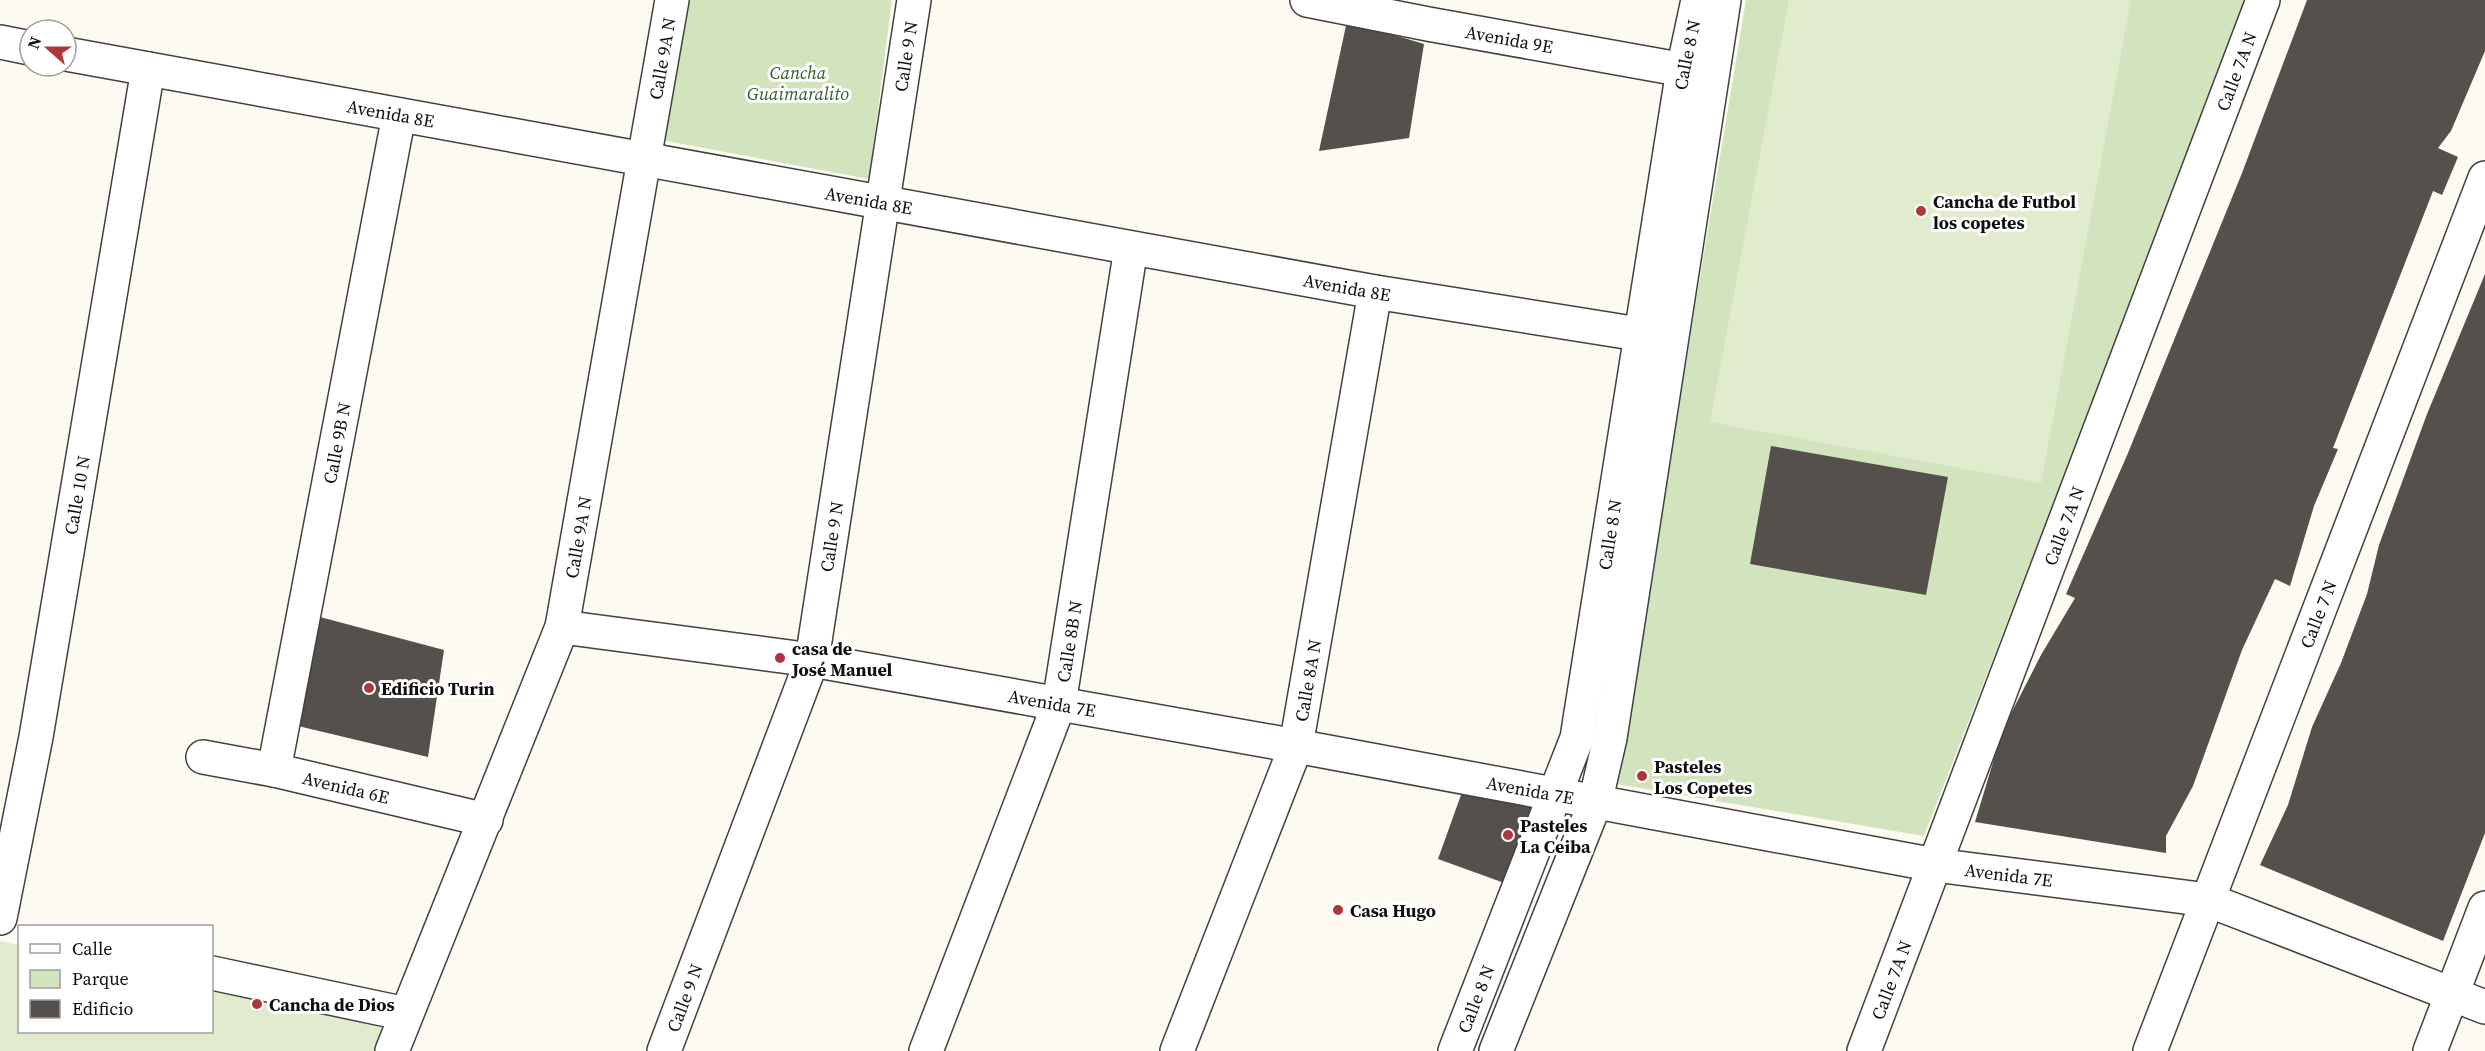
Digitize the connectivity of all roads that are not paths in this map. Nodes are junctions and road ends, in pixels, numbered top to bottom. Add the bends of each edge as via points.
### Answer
1 (672, 0) edge
2 (915, 0) edge
3 (1307, 0) edge
4 (1698, 0) edge
5 (1724, 0) edge
6 (2263, 0) edge
7 (1430, 12) edge
8 (0, 42) edge
9 (18, 46) edge
10 (78, 56) edge
11 (148, 69) junction
12 (1697, 73) junction
13 (399, 115) junction
14 (644, 159) junction
15 (2485, 178) edge
16 (883, 203) junction
17 (1131, 248) junction
18 (1375, 292) junction
19 (1640, 334) junction
20 (1672, 340) junction
21 (562, 627) junction
22 (812, 660) junction
23 (1059, 704) junction
24 (1296, 746) junction
25 (203, 757) dead end
26 (274, 770) junction
27 (1556, 795) junction
28 (1595, 803) junction
29 (486, 820) junction
30 (1935, 865) junction
31 (2208, 900) junction
32 (2485, 908) edge
33 (0, 918) edge
34 (0, 929) edge
35 (18, 933) edge
36 (213, 974) edge
37 (2452, 994) junction
38 (2485, 1007) edge
39 (406, 1014) junction
40 (392, 1051) edge
41 (664, 1051) edge
42 (926, 1051) edge
43 (1177, 1051) edge
44 (1455, 1051) edge
45 (1496, 1051) edge
46 (1864, 1051) edge
47 (2150, 1051) edge
48 (2430, 1051) edge

1 - 14 street, Calle 9A N
2 - 16 street, Calle 9 N
3 - 7 street, Avenida 9E
4 - 12 street, Calle 8 N
5 - 12 street, Calle 8 N
6 - 30 street, Calle 7A N
7 - 12 street, Avenida 9E
8 - 9 street
10 - 11 street, Avenida 8E
11 - 13 street, Avenida 8E
11 - 33 street, Calle 10 N via 36,737
12 - 19 street, Calle 8 N
12 - 20 street, Calle 8 N
13 - 14 street, Avenida 8E
13 - 26 street, Calle 9B N
14 - 16 street, Avenida 8E
14 - 21 street, Calle 9A N
15 - 31 street, Calle 7 N
16 - 17 street, Avenida 8E
16 - 22 street, Calle 9 N
17 - 18 street, Avenida 8E
17 - 23 street, Calle 8B N
18 - 19 street, Avenida 8E
18 - 24 street, Calle 8A N
19 - 20 street, Avenida 8E
19 - 27 street, Calle 8 N via 1577,738
20 - 28 street, Calle 8 N via 1610,738
21 - 22 street, Avenida 7E
21 - 29 street, Calle 9A N
22 - 23 street, Avenida 7E
22 - 41 street, Calle 9 N
23 - 24 street, Avenida 7E
23 - 42 street, Calle 8B N
24 - 27 street, Avenida 7E
24 - 43 street, Calle 8A N
25 - 26 street, Avenida 6E
26 - 29 street, Avenida 6E
27 - 28 street, Avenida 7E
27 - 44 street, Calle 8 N
28 - 30 street, Avenida 7E
28 - 45 street, Calle 8 N
29 - 39 street, Calle 9A N
30 - 31 street, Avenida 7E
30 - 46 street, Calle 7A N
31 - 37 street, Avenida 7E
31 - 47 street, Calle 7 N
32 - 37 street
34 - 35 street
36 - 39 street
37 - 38 street, Avenida 7E
37 - 48 street
39 - 40 street, Calle 9A N

